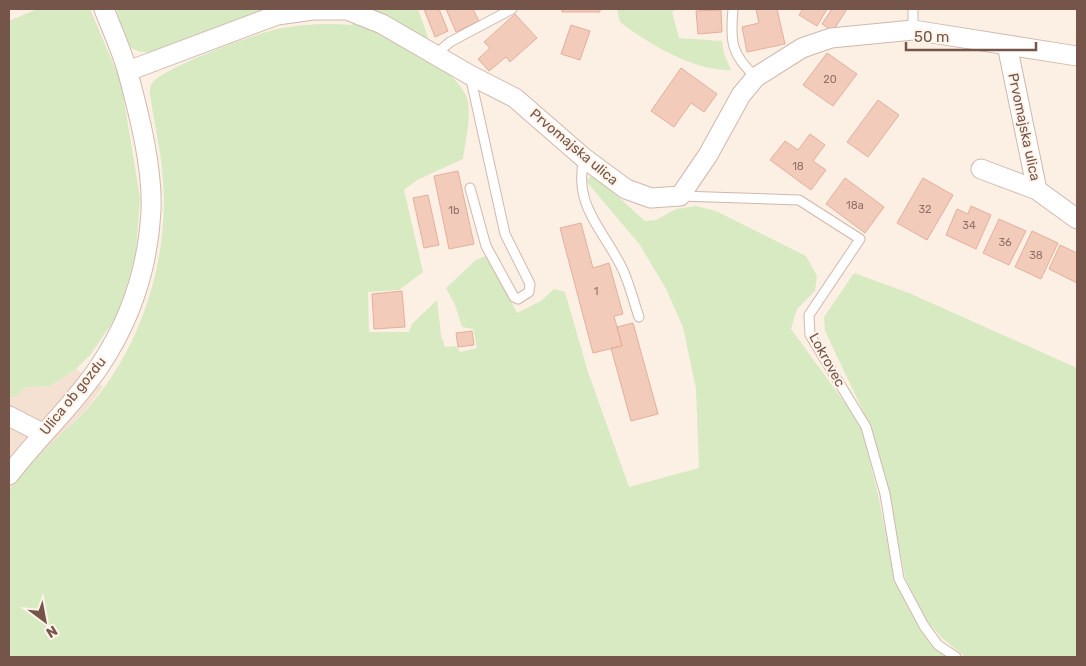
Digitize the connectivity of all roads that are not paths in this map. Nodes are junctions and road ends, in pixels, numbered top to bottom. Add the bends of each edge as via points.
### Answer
1 (104, 9) edge
2 (512, 9) edge
3 (733, 9) edge
4 (913, 9) edge
5 (913, 30) junction
6 (1007, 44) junction
7 (436, 54) junction
8 (1077, 56) edge
9 (128, 71) junction
10 (470, 75) junction
11 (756, 77) junction
12 (584, 158) junction
13 (981, 169) dead end
14 (470, 188) dead end
15 (1037, 190) junction
16 (680, 196) junction
17 (1077, 219) edge
18 (639, 317) dead end
19 (9, 416) edge
20 (42, 433) junction
21 (9, 475) edge
22 (956, 657) edge

1 - 9 street, Ulica ob gozdu
2 - 7 lane via 450,42
3 - 11 lane via 731,34 735,55
4 - 5 lane
5 - 6 street
5 - 11 street via 831,38 802,48
6 - 8 street
6 - 15 street, Prvomajska ulica
7 - 9 street, Prvomajska ulica via 382,24 347,10 313,10 277,15
7 - 10 street, Prvomajska ulica
9 - 20 street, Ulica ob gozdu via 148,164 151,211 143,262 133,304 118,337 98,369
10 - 12 street, Prvomajska ulica via 516,98
10 - 14 lane via 505,234 530,284 530,292 523,298 514,297 486,246
11 - 16 street via 741,95 708,156
12 - 16 street, Prvomajska ulica via 637,195 651,198
12 - 18 lane via 580,174 586,206 622,267
13 - 15 street
15 - 17 street, Prvomajska ulica
16 - 22 lane, Lokrovec via 799,200 860,239 809,315 810,334 866,427 884,494 899,578 924,626 938,645
19 - 20 street
20 - 21 street, Ulica ob gozdu

